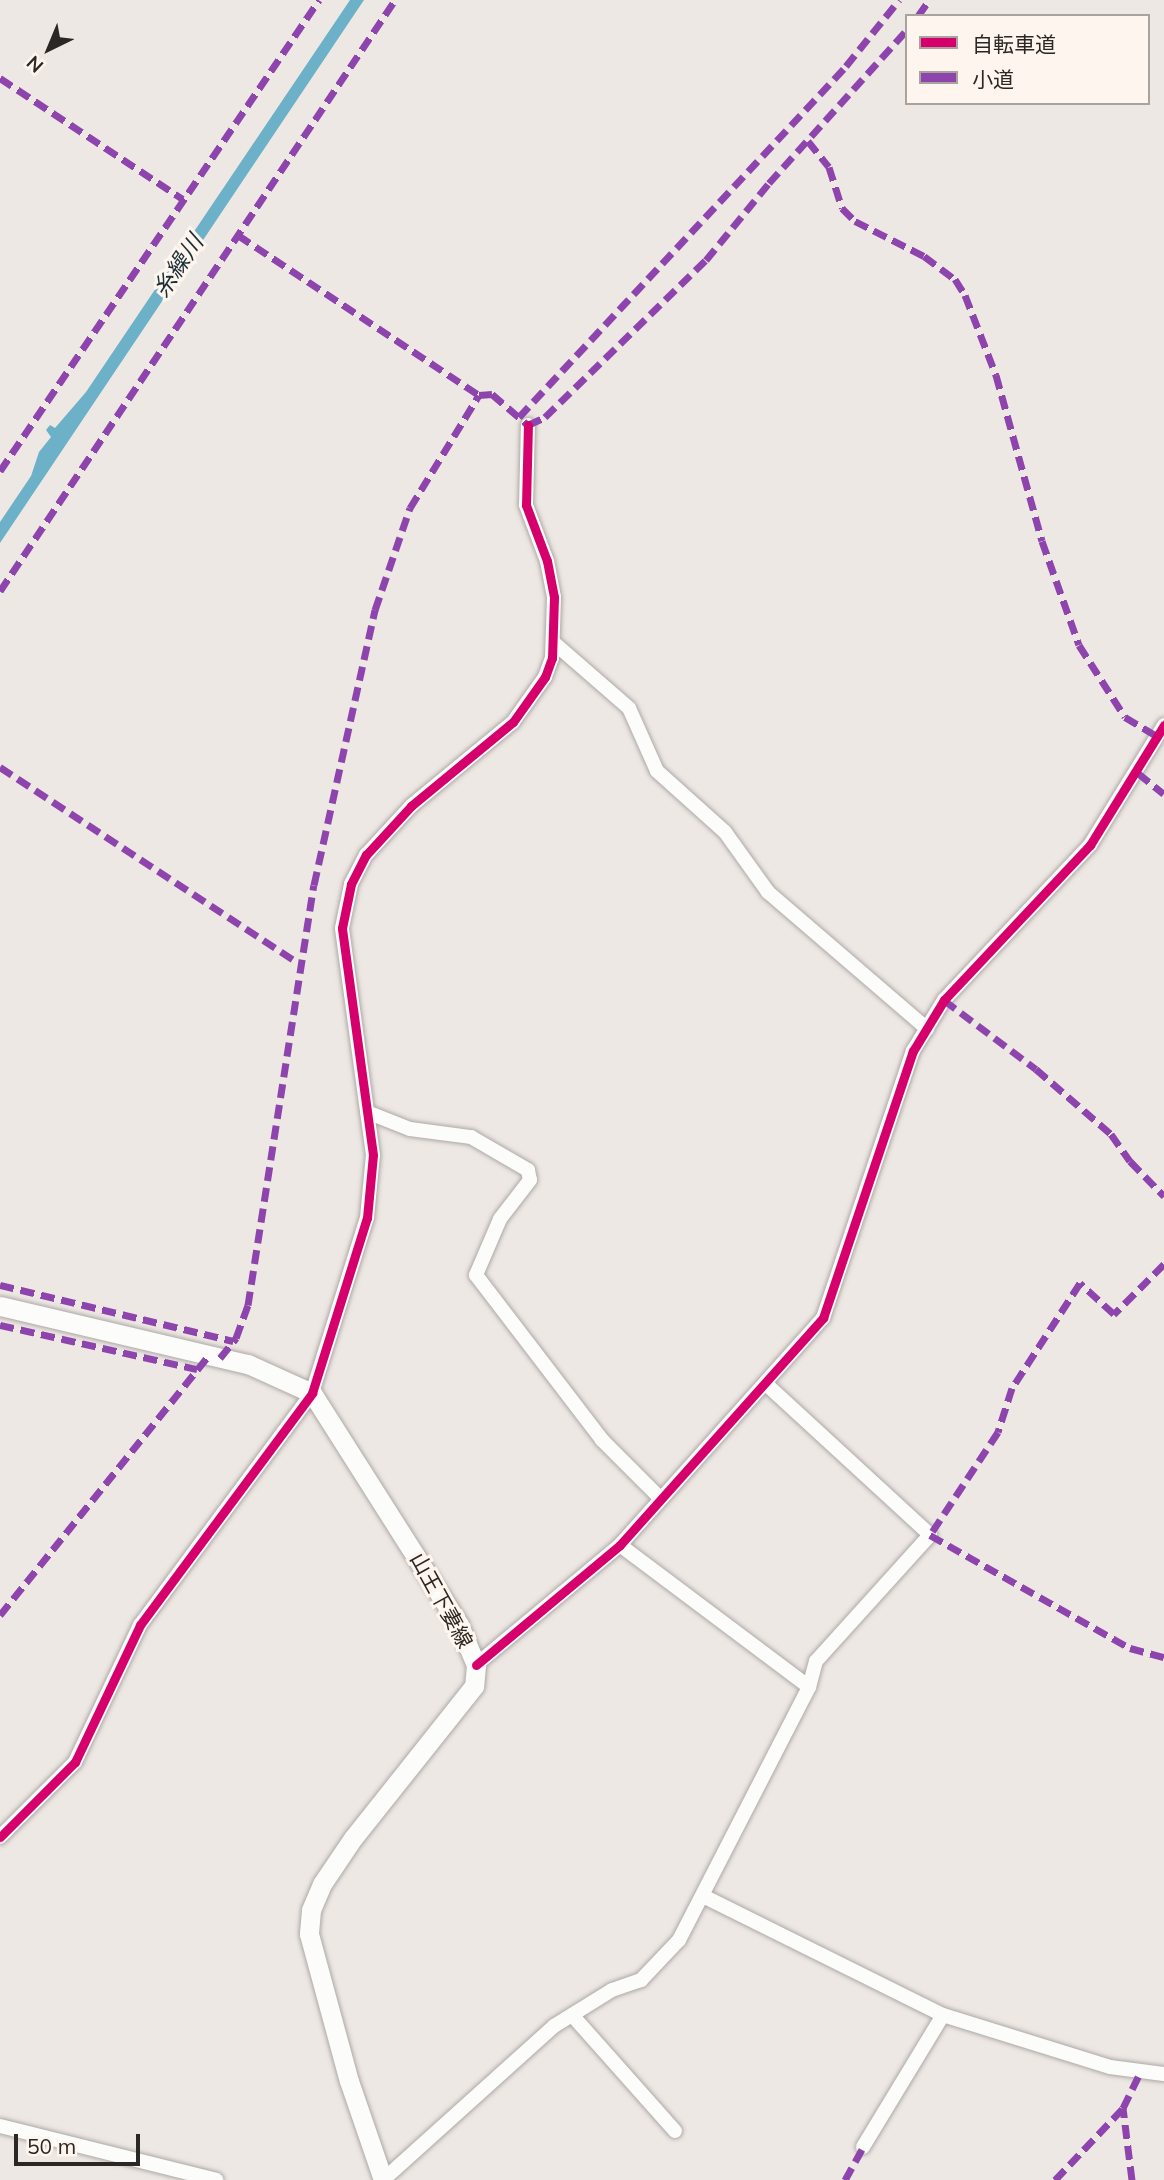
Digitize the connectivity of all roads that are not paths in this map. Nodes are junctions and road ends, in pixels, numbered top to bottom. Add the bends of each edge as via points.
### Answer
1 (528, 425) dead end
2 (553, 642) junction
3 (1164, 725) edge
4 (927, 1029) junction
5 (367, 1112) junction
6 (0, 1306) edge
7 (766, 1384) junction
8 (312, 1393) junction
9 (661, 1499) junction
10 (620, 1545) junction
11 (477, 1665) junction
12 (809, 1687) junction
13 (0, 1837) edge
14 (703, 1896) junction
15 (572, 2015) junction
16 (943, 2015) junction
17 (1164, 2074) edge
18 (0, 2126) edge
19 (675, 2131) dead end
20 (863, 2147) dead end
21 (216, 2180) edge
22 (383, 2180) edge

1 - 2 street via 526,505 547,561 554,597
2 - 4 street via 629,708 657,771 725,832 768,892
2 - 5 street via 545,677 513,722 411,806 366,855 351,884 342,928
3 - 4 street via 1090,845 944,1000
4 - 7 street via 913,1051 823,1318
5 - 8 street via 373,1155 367,1218
5 - 9 street via 410,1129 471,1137 528,1170 530,1180 500,1219 476,1275 602,1440
6 - 8 main road via 248,1364
7 - 9 street
7 - 12 street via 930,1535 816,1661
8 - 11 main road, 山王下妻線 via 408,1539
8 - 13 street via 139,1625 75,1762
9 - 10 street
10 - 11 street
10 - 12 street
11 - 22 main road, 山王下妻線 via 466,1700 353,1838 322,1884 311,1910 309,1934 349,2081
12 - 14 street
14 - 15 street via 679,1940 641,1980 612,1990
14 - 16 street
15 - 19 street
15 - 22 street via 554,2026
16 - 17 street via 1110,2067
16 - 20 street
18 - 21 street

